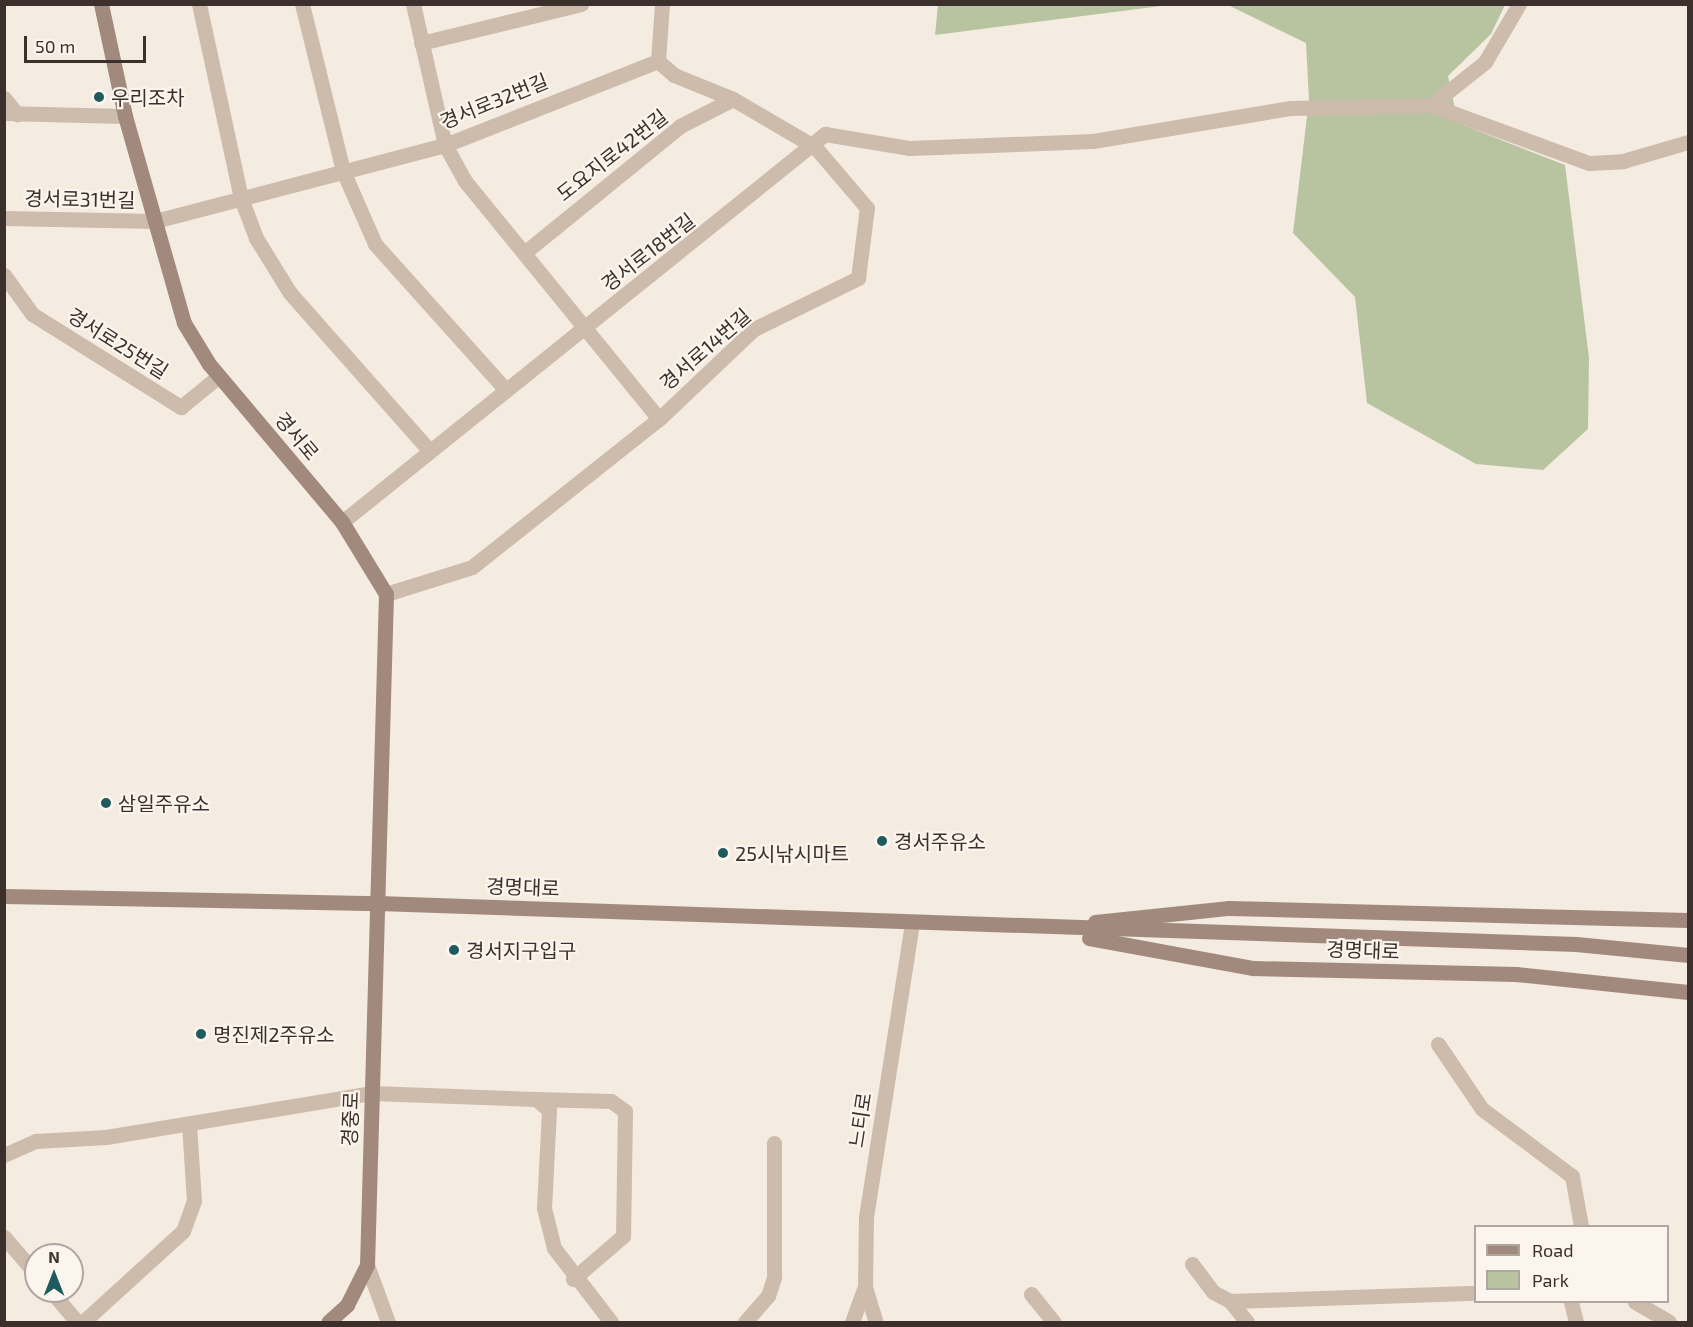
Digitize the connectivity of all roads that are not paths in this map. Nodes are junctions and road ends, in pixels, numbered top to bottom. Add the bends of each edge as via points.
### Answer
1 (101, 4) edge
2 (199, 4) edge
3 (302, 4) edge
4 (413, 4) edge
5 (580, 4) edge
6 (662, 4) edge
7 (1519, 4) edge
8 (422, 43) junction
9 (658, 60) junction
10 (4, 98) edge
11 (733, 99) junction
12 (1431, 105) junction
13 (11, 114) edge
14 (125, 116) junction
15 (1689, 142) edge
16 (445, 145) junction
17 (815, 147) junction
18 (343, 171) junction
19 (241, 198) junction
20 (4, 218) edge
21 (155, 221) junction
22 (524, 253) junction
23 (4, 276) edge
24 (585, 328) junction
25 (219, 376) junction
26 (506, 390) junction
27 (658, 419) junction
28 (429, 450) junction
29 (342, 522) junction
30 (386, 594) junction
31 (4, 896) edge
32 (378, 903) junction
33 (1689, 920) edge
34 (912, 923) junction
35 (1039, 929) junction
36 (1689, 955) edge
37 (1689, 992) edge
38 (1438, 1044) dead end
39 (372, 1093) junction
40 (536, 1099) junction
41 (189, 1124) junction
42 (774, 1143) dead end
43 (7, 1150) edge
44 (1581, 1225) edge
45 (4, 1237) edge
46 (24, 1260) edge
47 (1192, 1263) dead end
48 (367, 1265) junction
49 (573, 1279) junction
50 (865, 1287) junction
51 (1474, 1293) edge
52 (1032, 1294) dead end
53 (1230, 1301) junction
54 (61, 1303) edge
55 (1571, 1303) edge
56 (1637, 1303) edge
57 (77, 1323) edge
58 (83, 1323) edge
59 (327, 1323) edge
60 (388, 1323) edge
61 (611, 1323) edge
62 (745, 1323) edge
63 (852, 1323) edge
64 (876, 1323) edge
65 (1054, 1323) edge
66 (1247, 1323) edge
67 (1576, 1323) edge
68 (1669, 1323) edge

1 - 14 main road, 경서로
2 - 19 street
3 - 18 street
4 - 8 street
5 - 8 street
6 - 9 street
7 - 12 street via 1485,62
8 - 16 street
9 - 11 street, 경서로14번길 via 674,75
9 - 16 street, 경서로32번길
10 - 13 street
11 - 17 street, 경서로14번길
11 - 22 street, 도요지로42번길 via 680,126
12 - 15 street via 1589,163 1623,161
12 - 17 street, 경서로18번길 via 1291,108 1094,141 910,148 836,132 825,134
13 - 14 street
14 - 21 main road, 경서로
16 - 18 street, 경서로32번길
16 - 22 street via 465,181
17 - 24 street, 경서로18번길
17 - 27 street, 경서로14번길 via 867,208 858,278 754,329
18 - 19 street, 경서로32번길
18 - 26 street via 375,244
19 - 21 street, 경서로32번길
19 - 28 street via 256,238 290,292
20 - 21 street, 경서로31번길
21 - 25 main road, 경서로 via 184,323
22 - 24 street
23 - 25 street, 경서로25번길 via 32,314 181,407
24 - 26 street, 경서로18번길
24 - 27 street
25 - 29 main road, 경서로
26 - 28 street, 경서로18번길
27 - 30 street, 경서로14번길 via 472,567
28 - 29 street, 경서로18번길
29 - 30 main road, 경서로
30 - 32 main road
31 - 32 main road, 경명대로
32 - 34 main road, 경명대로
32 - 39 main road, 경중로
33 - 35 main road, 경명대로 via 1229,908
34 - 35 main road, 경명대로
34 - 50 street, 느티로 via 866,1217
35 - 36 main road, 경명대로 via 1576,944
35 - 37 main road, 경명대로 via 1253,968 1516,974
38 - 44 street via 1482,1109 1572,1176
39 - 40 street
39 - 41 street
39 - 48 main road, 경중로
40 - 49 street via 549,1110 544,1208 554,1248
40 - 49 street via 611,1101 625,1111 623,1236
41 - 43 street
41 - 58 street via 194,1201 183,1231
42 - 62 street via 774,1277 768,1296
45 - 46 street
47 - 53 street via 1213,1292
48 - 59 main road, 경중로 via 347,1305
48 - 60 street
49 - 61 street
50 - 63 street, 느티로
50 - 64 street
51 - 53 street
52 - 65 street
53 - 66 street
54 - 57 street
55 - 67 street
56 - 68 street

